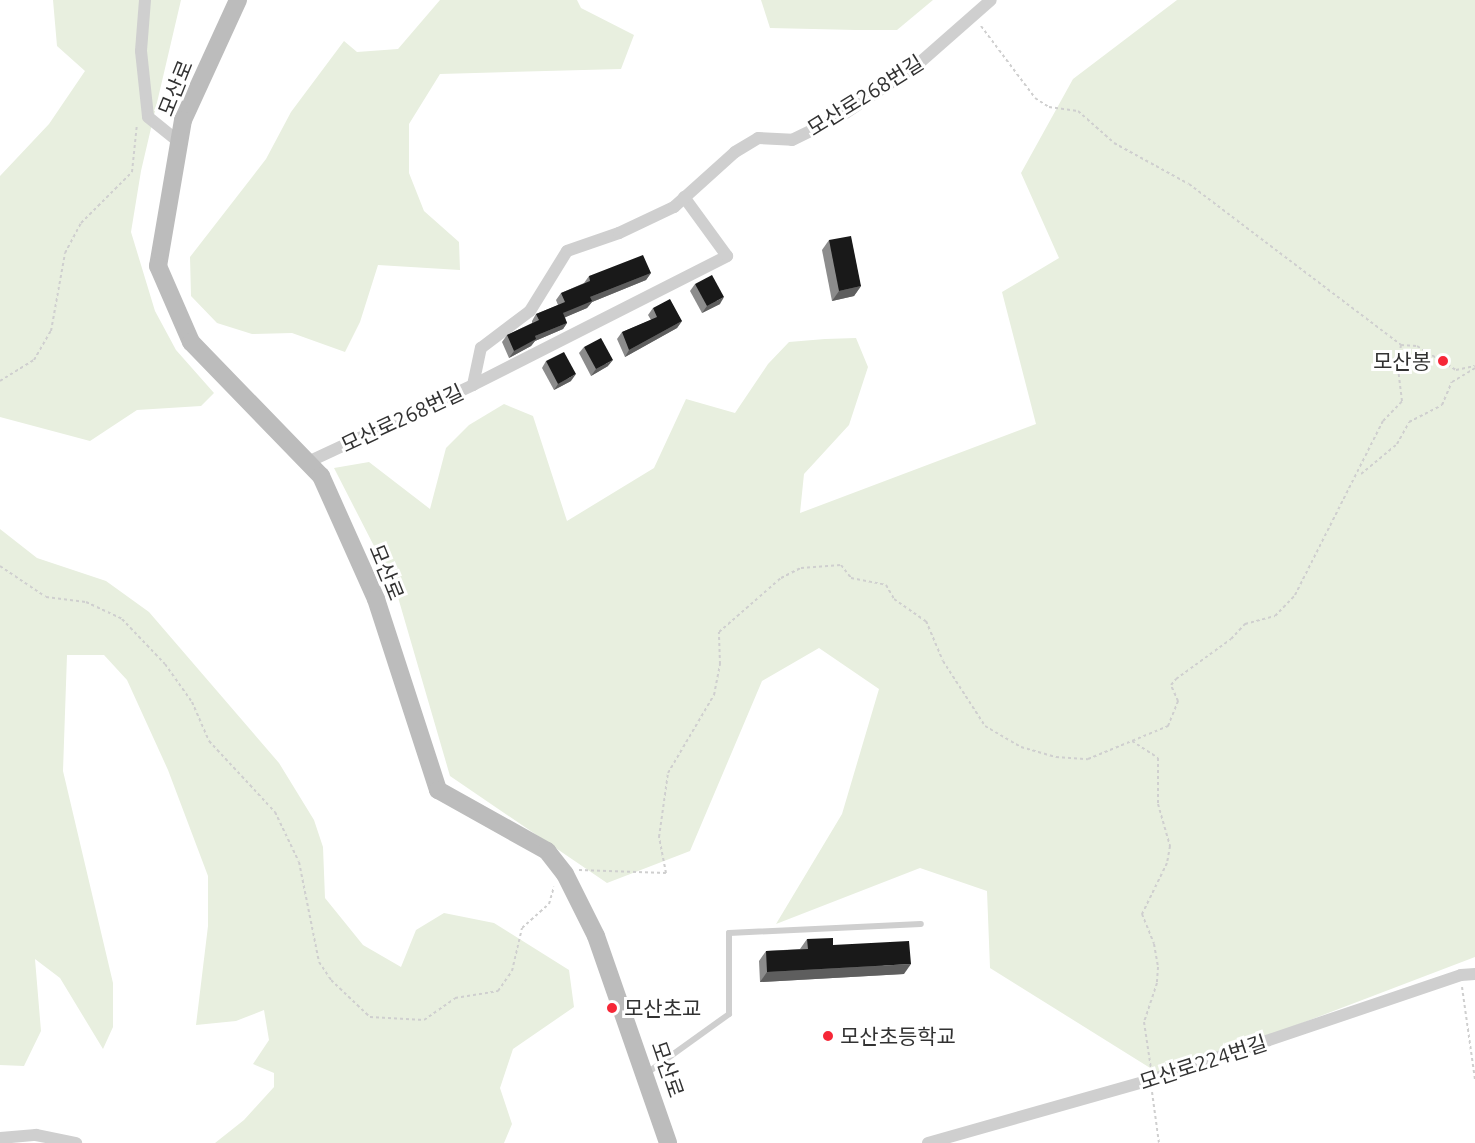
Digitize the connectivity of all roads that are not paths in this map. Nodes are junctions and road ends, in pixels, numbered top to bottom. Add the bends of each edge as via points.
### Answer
1 (145, 0) edge
2 (238, 0) edge
3 (991, 0) edge
4 (179, 142) junction
5 (684, 197) junction
6 (473, 385) junction
7 (308, 462) junction
8 (921, 924) dead end
9 (1475, 974) edge
10 (646, 1074) junction
11 (0, 1138) edge
12 (76, 1143) edge
13 (668, 1143) edge
14 (928, 1143) edge

1 - 4 street via 141,51 148,117
2 - 4 street, 모산로 via 183,120
3 - 5 street, 모산로268번길 via 917,65 841,116 792,140 758,138 735,152
4 - 7 street, 모산로 via 158,266 191,342
5 - 6 street, 모산로268번길 via 674,207 620,233 567,251 530,311 481,348
5 - 6 street via 727,256
6 - 7 street, 모산로268번길
7 - 10 street, 모산로 via 321,476 376,599 438,790 547,851 565,874 596,936
8 - 10 lane via 729,933 729,1014
9 - 14 street, 모산로224번길 via 1461,975 1151,1080
10 - 13 street, 모산로
11 - 12 street via 36,1135

